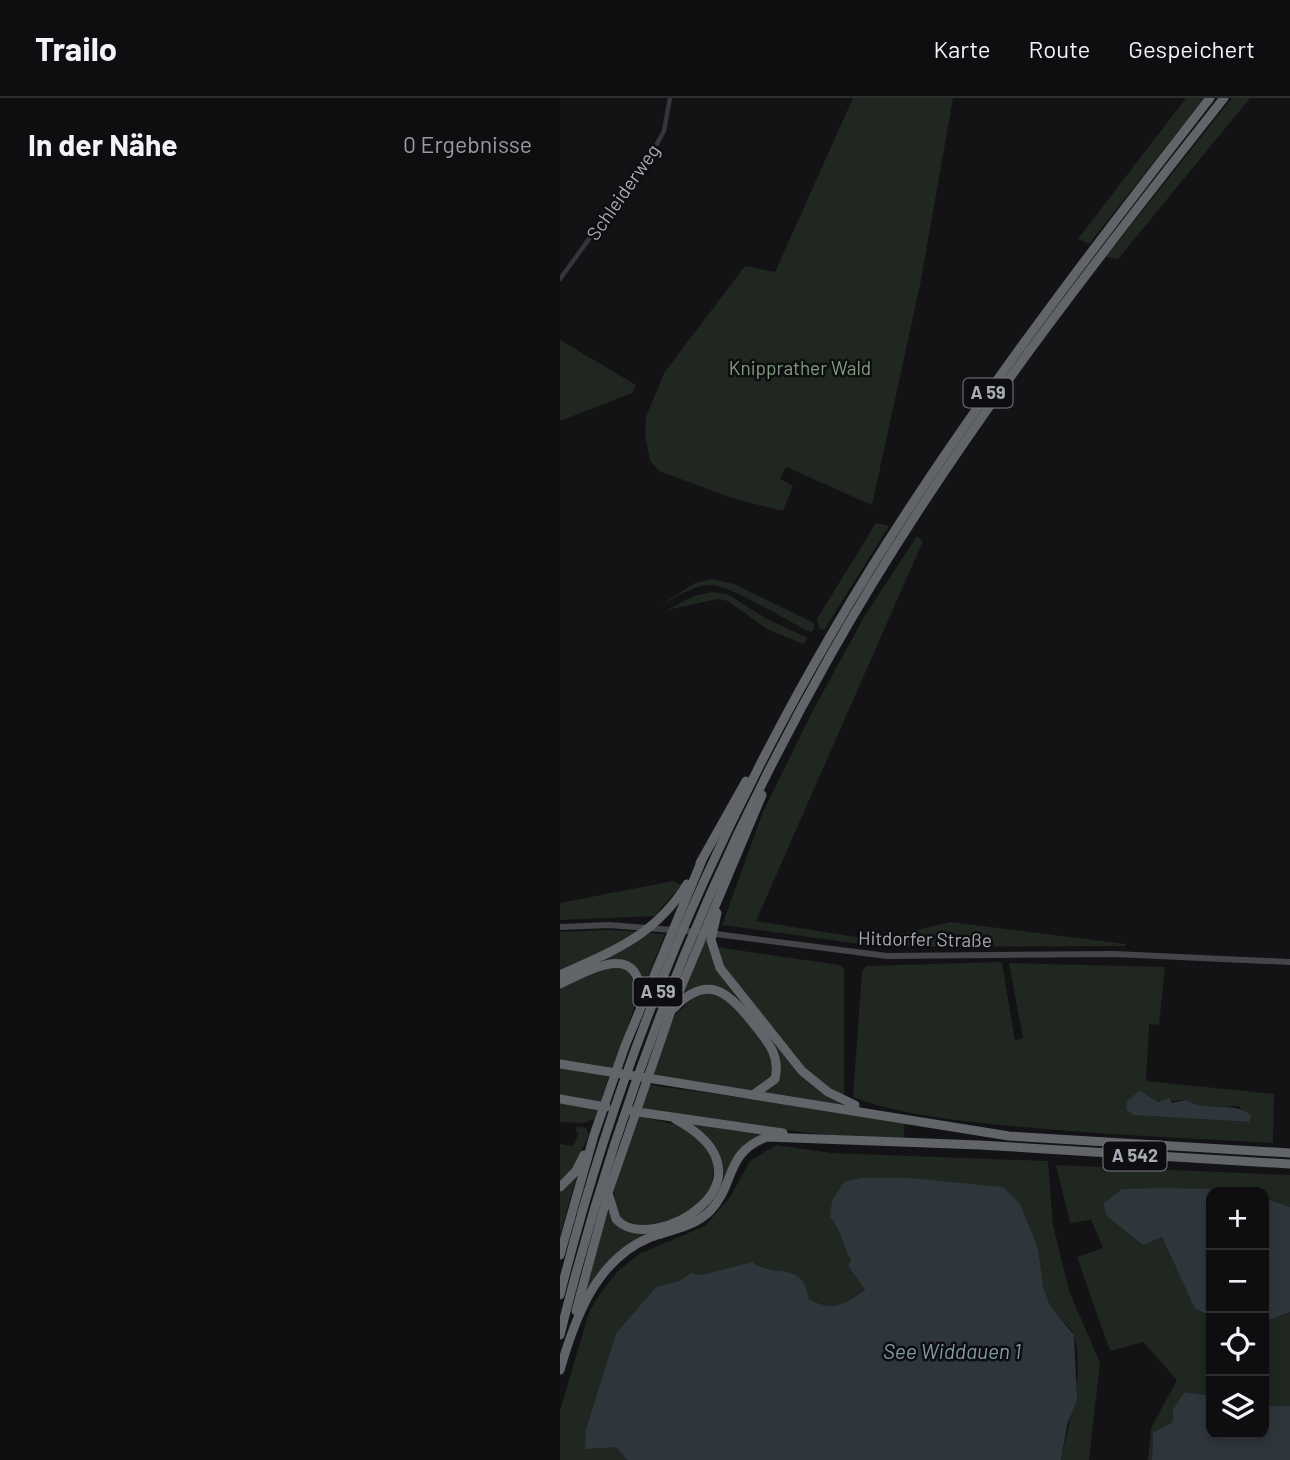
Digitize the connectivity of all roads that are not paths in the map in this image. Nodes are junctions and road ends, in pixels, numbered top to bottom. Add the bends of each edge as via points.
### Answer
1 (670, 98) edge
2 (1210, 98) edge
3 (1224, 98) edge
4 (560, 279) edge
5 (792, 705) junction
6 (777, 754) junction
7 (702, 860) junction
8 (726, 884) junction
9 (560, 927) edge
10 (1290, 962) edge
11 (560, 975) edge
12 (560, 984) edge
13 (641, 1005) junction
14 (671, 1011) junction
15 (560, 1064) edge
16 (752, 1095) junction
17 (560, 1099) edge
18 (873, 1111) junction
19 (670, 1117) junction
20 (594, 1135) junction
21 (819, 1138) junction
22 (1290, 1153) edge
23 (1290, 1164) edge
24 (560, 1186) edge
25 (608, 1193) junction
26 (560, 1255) edge
27 (560, 1295) edge
28 (571, 1334) junction
29 (560, 1335) edge
30 (560, 1370) edge

1 - 4 street, Schleiderweg via 664,131 653,151
2 - 5 highway, A 59 via 1088,255 955,439 870,570
3 - 6 highway, A 59 via 1113,239 970,435 879,574
5 - 7 highway via 778,721
5 - 27 highway, A 59 via 737,810 657,993 612,1117
6 - 8 highway
6 - 29 highway, A 59 via 699,916 643,1058 595,1204
7 - 11 highway via 662,919 629,943
7 - 13 highway
8 - 14 highway
8 - 18 highway via 711,940 720,968 802,1071 838,1098
9 - 10 main road, Hitdorfer Straße via 642,926 897,957 1114,954
12 - 13 highway via 609,963 625,964 641,982
13 - 20 highway
14 - 16 highway via 700,990 726,993 738,1004 776,1056 775,1079
14 - 25 highway
15 - 16 highway, A 542
16 - 18 highway, A 542
17 - 19 highway, A 542
18 - 22 highway, A 542 via 1040,1139
19 - 21 highway, A 542
19 - 25 highway via 698,1133 715,1155 717,1183 706,1204 680,1220 634,1229 616,1219
20 - 24 highway via 576,1171
20 - 26 highway
21 - 23 highway, A 542
21 - 28 highway via 767,1138 746,1148 736,1158 709,1213 649,1238 601,1275
25 - 28 highway
28 - 30 highway

